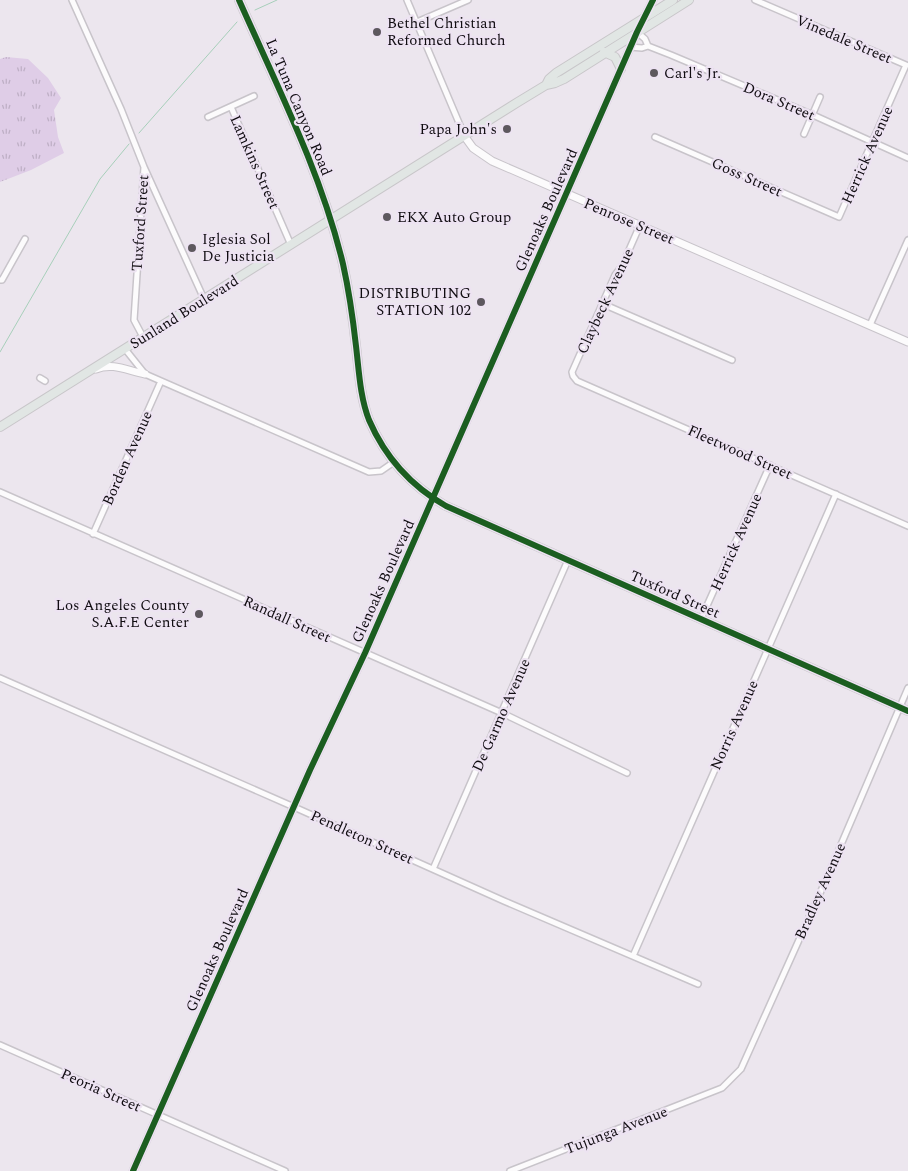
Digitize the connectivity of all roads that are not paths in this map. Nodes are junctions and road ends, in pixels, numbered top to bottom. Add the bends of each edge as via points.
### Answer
1 (72, 0) edge
2 (240, 0) edge
3 (407, 0) edge
4 (468, 0) edge
5 (653, 0) edge
6 (673, 0) edge
7 (689, 0) edge
8 (755, 0) edge
9 (645, 18) junction
10 (417, 22) junction
11 (637, 32) junction
12 (648, 46) junction
13 (630, 47) junction
14 (604, 52) junction
15 (906, 65) joint
16 (621, 69) junction
17 (546, 85) junction
18 (254, 96) dead end
19 (820, 97) dead end
20 (231, 107) junction
21 (813, 115) junction
22 (208, 117) dead end
23 (804, 134) dead end
24 (465, 137) junction
25 (655, 137) dead end
26 (872, 141) junction
27 (908, 158) edge
28 (144, 167) junction
29 (566, 194) junction
30 (839, 217) joint
31 (330, 220) junction
32 (640, 225) junction
33 (25, 239) dead end
34 (908, 240) edge
35 (291, 245) junction
36 (0, 280) edge
37 (204, 299) junction
38 (603, 304) junction
39 (870, 325) junction
40 (143, 337) junction
41 (908, 342) edge
42 (125, 349) junction
43 (732, 360) dead end
44 (84, 374) junction
45 (145, 374) junction
46 (573, 376) joint
47 (161, 381) junction
48 (0, 427) edge
49 (394, 462) junction
50 (770, 465) junction
51 (0, 492) edge
52 (836, 494) junction
53 (433, 498) junction
54 (908, 526) edge
55 (93, 534) junction
56 (568, 560) junction
57 (701, 619) junction
58 (768, 648) junction
59 (365, 653) junction
60 (0, 678) edge
61 (908, 688) edge
62 (900, 707) junction
63 (908, 711) edge
64 (502, 713) junction
65 (627, 774) dead end
66 (294, 807) junction
67 (433, 869) junction
68 (633, 956) junction
69 (698, 984) dead end
70 (0, 1045) edge
71 (722, 1088) joint
72 (158, 1115) junction
73 (133, 1171) edge
74 (285, 1171) edge
75 (510, 1171) edge

1 - 28 street, Tuxford Street
2 - 31 main road, La Tuna Canyon Road via 313,170
3 - 10 street, Penrose Street
4 - 10 street
5 - 9 main road, Glenoaks Boulevard
6 - 9 main road, Sunland Boulevard
7 - 11 main road, Sunland Boulevard
8 - 15 street, Vinedale Street
9 - 11 main road, Glenoaks Boulevard
9 - 17 main road, Sunland Boulevard via 556,73
10 - 24 street, Penrose Street
11 - 12 street, Dora Street
11 - 13 main road, Glenoaks Boulevard
11 - 14 main road, Sunland Boulevard
12 - 13 street, Dora Street
12 - 21 street, Dora Street
13 - 16 main road, Glenoaks Boulevard
14 - 16 main road via 615,57
14 - 17 main road, Sunland Boulevard via 555,84
15 - 26 street, Herrick Avenue
16 - 29 main road, Glenoaks Boulevard
17 - 24 main road, Sunland Boulevard
18 - 20 street
19 - 21 street
20 - 22 street
20 - 35 street, Lamkins Street
21 - 23 street
21 - 26 street, Dora Street
24 - 29 main road, Penrose Street via 473,148 492,162
24 - 31 main road, Sunland Boulevard
25 - 30 street, Goss Street
26 - 27 street, Dora Street
26 - 30 street, Herrick Avenue
28 - 37 street
28 - 40 street, Tuxford Street via 134,320
29 - 32 main road, Penrose Street
29 - 53 main road, Glenoaks Boulevard
31 - 35 main road, Sunland Boulevard
31 - 49 main road, La Tuna Canyon Road via 346,278 365,407 378,439
32 - 38 street, Claybeck Avenue
32 - 39 main road, Penrose Street
33 - 36 street
34 - 39 street
35 - 37 main road, Sunland Boulevard
37 - 40 main road, Sunland Boulevard
38 - 43 street
38 - 46 street, Claybeck Avenue
39 - 41 main road, Penrose Street
40 - 42 main road, Sunland Boulevard
42 - 44 main road, Sunland Boulevard
42 - 45 street
44 - 45 main road via 113,365
44 - 48 main road, Sunland Boulevard
45 - 47 street
46 - 50 street, Fleetwood Street via 577,381
47 - 49 street via 369,472 381,471
47 - 55 street, Borden Avenue
49 - 53 main road, La Tuna Canyon Road
50 - 52 street, Fleetwood Street
50 - 57 street, Herrick Avenue
51 - 55 street, Randall Street
52 - 54 street, Fleetwood Street
52 - 58 street, Norris Avenue
53 - 56 main road, Tuxford Street
53 - 59 main road, Glenoaks Boulevard
55 - 59 street, Randall Street
56 - 57 main road, Tuxford Street
56 - 64 street, De Garmo Avenue
57 - 58 main road, Tuxford Street
58 - 62 main road, Tuxford Street
58 - 68 street, Norris Avenue
59 - 64 street, Randall Street
59 - 66 main road, Glenoaks Boulevard
60 - 66 street, Pendleton Street
61 - 62 street, Bradley Avenue
62 - 63 main road, Tuxford Street
62 - 71 street, Bradley Avenue via 741,1069
64 - 65 street, Randall Street
64 - 67 street, De Garmo Avenue
66 - 67 street, Pendleton Street
66 - 72 main road, Glenoaks Boulevard
67 - 68 street, Pendleton Street
68 - 69 street, Pendleton Street
70 - 72 street, Peoria Street
71 - 75 street, Tujunga Avenue
72 - 73 main road, Glenoaks Boulevard
72 - 74 street, Peoria Street

